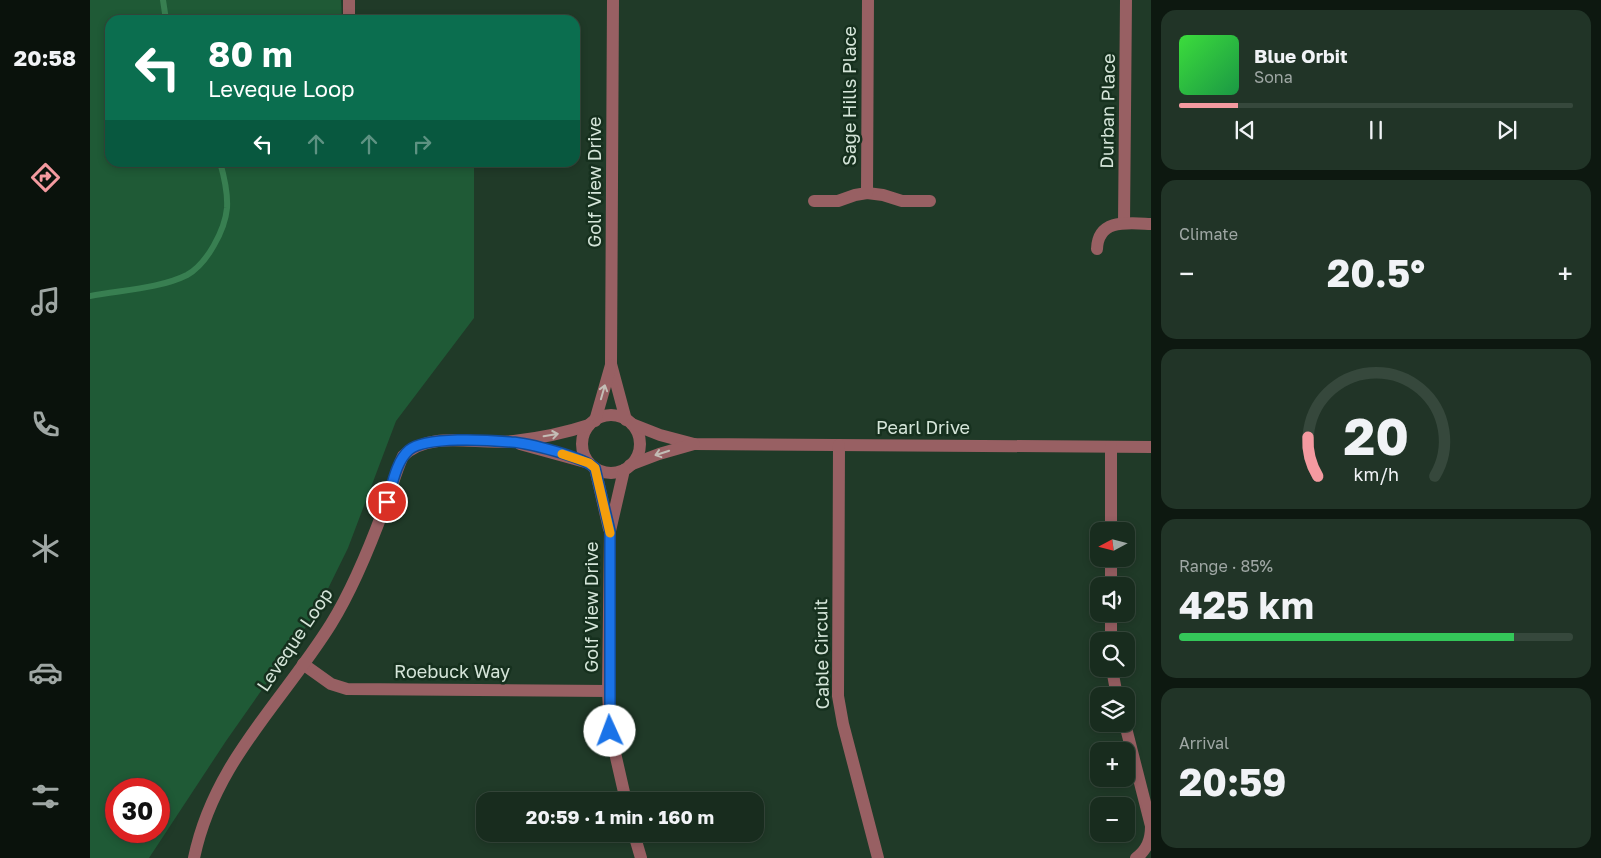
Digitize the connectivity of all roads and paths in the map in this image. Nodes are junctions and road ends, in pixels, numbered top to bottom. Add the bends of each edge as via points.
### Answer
1 (349, 0) edge
2 (613, 0) edge
3 (868, 0) edge
4 (1126, 0) edge
5 (349, 15) edge
6 (867, 193) junction
7 (814, 201) dead end
8 (930, 201) dead end
9 (1124, 223) junction
10 (1151, 224) edge
11 (1098, 249) dead end
12 (611, 364) junction
13 (629, 422) junction
14 (592, 423) junction
15 (512, 442) junction
16 (694, 444) junction
17 (839, 445) junction
18 (1111, 447) junction
19 (1151, 447) edge
20 (592, 465) junction
21 (627, 467) junction
22 (1111, 522) edge
23 (610, 531) junction
24 (303, 664) junction
25 (608, 691) junction
26 (1126, 732) edge
27 (624, 792) edge
28 (636, 842) edge
29 (194, 858) edge
30 (639, 858) edge
31 (878, 858) edge
32 (1136, 858) edge

1 - 5 street
2 - 12 street, Golf View Drive
3 - 6 street, Sage Hills Place
4 - 9 street, Durban Place
6 - 7 street via 838,201
6 - 8 street via 902,201
9 - 10 street
9 - 11 street via 1102,230
12 - 13 street, Golf View Drive
14 -> 12 street, Golf View Drive
13 - 14 street via 614,415 600,417
13 - 16 street, Pearl Drive
13 - 21 street via 639,437 640,445 635,459
15 -> 14 street, Leveque Loop via 562,434
14 - 20 street via 582,444 585,457
15 - 20 street, Leveque Loop
15 - 24 street, Leveque Loop via 432,441 417,445 403,456 348,592 331,625
16 - 17 street, Pearl Drive
16 -> 21 street, Pearl Drive
17 - 18 street, Pearl Drive
17 - 31 street, Cable Circuit via 838,696
18 - 19 street, Pearl Drive
18 - 22 street
20 - 21 street via 609,473
20 - 23 street, Golf View Drive
21 - 23 street, Golf View Drive
23 - 25 street, Golf View Drive
24 - 25 street, Roebuck Way via 331,684 347,689
24 - 29 street, Leveque Loop via 221,780 202,826
25 - 27 street, Golf View Drive via 610,731
26 - 32 street via 1151,826 1150,840
28 - 30 street

